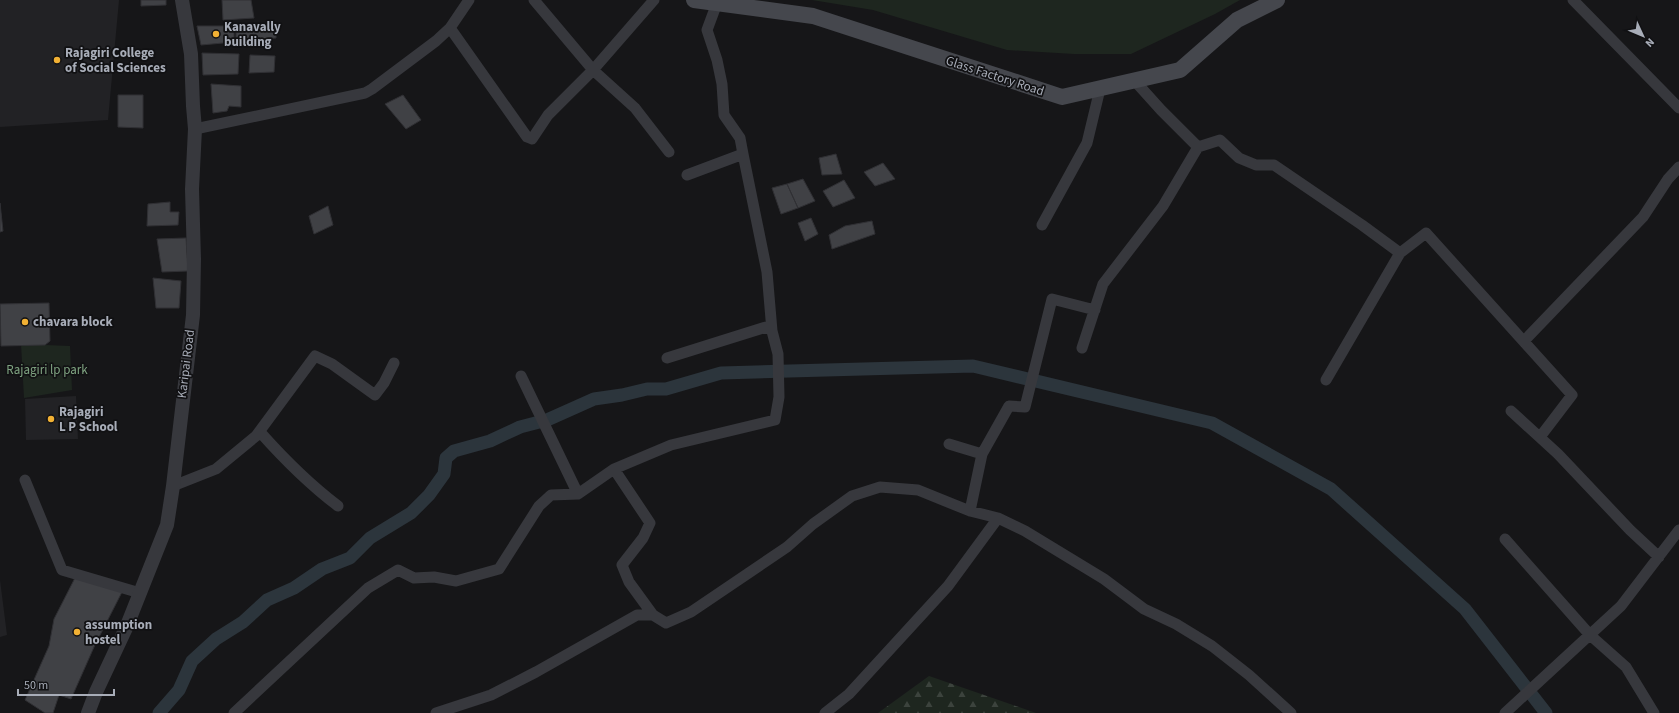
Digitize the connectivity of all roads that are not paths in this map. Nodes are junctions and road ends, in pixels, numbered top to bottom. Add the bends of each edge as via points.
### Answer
1 (182, 0) edge
2 (469, 0) edge
3 (534, 0) edge
4 (654, 0) edge
5 (694, 0) edge
6 (1277, 0) edge
7 (1573, 0) edge
8 (716, 3) junction
9 (450, 28) junction
10 (593, 70) junction
11 (1134, 80) junction
12 (1100, 89) junction
13 (1679, 108) edge
14 (196, 129) junction
15 (1198, 147) junction
16 (669, 152) dead end
17 (743, 154) junction
18 (1679, 167) edge
19 (688, 175) dead end
20 (1042, 225) dead end
21 (1400, 253) junction
22 (1095, 310) junction
23 (772, 331) junction
24 (1524, 341) junction
25 (1082, 348) dead end
26 (668, 358) dead end
27 (394, 363) dead end
28 (521, 376) dead end
29 (1326, 380) dead end
30 (1511, 412) dead end
31 (260, 432) junction
32 (1540, 438) junction
33 (949, 444) dead end
34 (982, 454) junction
35 (614, 469) junction
36 (25, 480) dead end
37 (173, 486) junction
38 (578, 494) junction
39 (338, 506) dead end
40 (970, 511) junction
41 (998, 518) junction
42 (1679, 530) edge
43 (1505, 540) dead end
44 (1658, 558) junction
45 (140, 593) junction
46 (653, 615) junction
47 (1590, 635) junction
48 (457, 710) edge
49 (88, 713) edge
50 (234, 713) edge
51 (436, 713) edge
52 (825, 713) edge
53 (1292, 713) edge
54 (1505, 713) edge
55 (1654, 713) edge

1 - 14 street, Karipai Road via 191,54
2 - 9 street
3 - 10 street
4 - 10 street
5 - 8 main road, Glass Factory Road
6 - 11 main road, Glass Factory Road via 1237,20 1180,70
7 - 13 street
8 - 12 main road, Glass Factory Road via 813,16 1062,97
8 - 17 street via 707,30 722,84 724,115 740,138
9 - 10 street via 527,137 532,139 548,115
9 - 14 street via 365,93
10 - 16 street via 635,108
11 - 12 main road, Glass Factory Road
11 - 15 street
12 - 20 street via 1087,143
14 - 37 street, Karipai Road via 192,189 193,308
15 - 21 street via 1220,140 1239,158 1256,165 1274,165 1362,224
15 - 22 street via 1163,206 1103,284
17 - 19 street
17 - 23 street via 767,272
18 - 24 street via 1643,217
21 - 24 street via 1426,233
21 - 29 street
22 - 25 street
22 - 34 street via 1052,299 1025,407 1009,406
23 - 26 street via 766,327
23 - 35 street via 778,354 779,397 775,420 671,445
24 - 32 street via 1572,395
27 - 31 street via 375,395 332,364 315,356
28 - 38 street
30 - 32 street
31 - 37 street via 216,469
31 - 39 street via 290,465
32 - 44 street
33 - 34 street
34 - 40 street
35 - 38 street
35 - 46 street via 650,523 643,538 622,565 630,582
36 - 45 street via 62,570
37 - 45 street, Karipai Road via 167,525
38 - 50 street via 551,495 539,506 499,569 456,580 414,578 398,570 368,588
40 - 41 street
40 - 46 street via 918,490 880,487 852,496 813,524 787,547 691,612 666,623
41 - 52 street via 948,586 849,694
41 - 53 street via 1025,531 1104,579 1144,609 1176,624 1212,646
42 - 44 street
43 - 47 street
44 - 47 street via 1621,606
45 - 49 street, Karipai Road
46 - 48 street via 637,615 543,668
47 - 54 street
47 - 55 street via 1626,667
48 - 51 street

